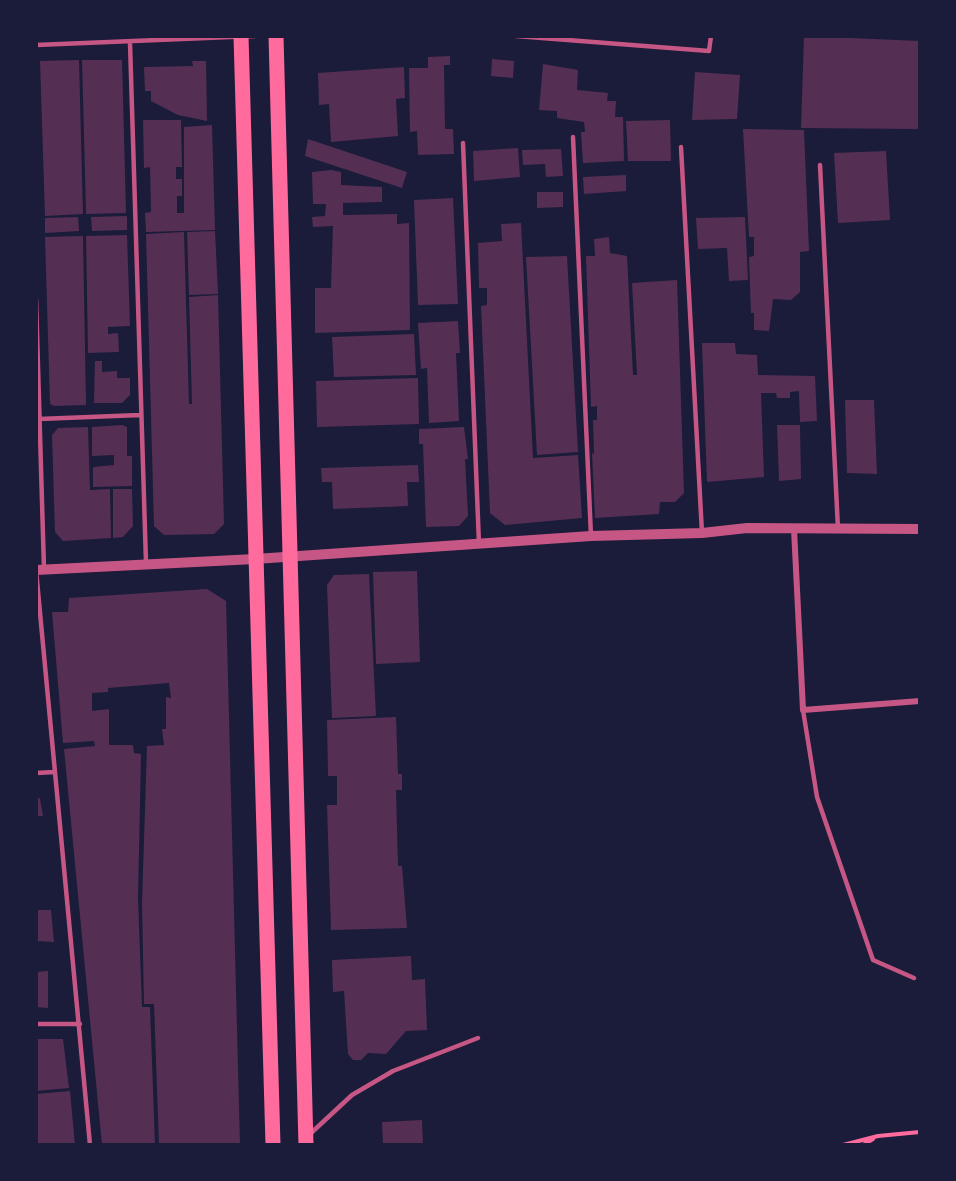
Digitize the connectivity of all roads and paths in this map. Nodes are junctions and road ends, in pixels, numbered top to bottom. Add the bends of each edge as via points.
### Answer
1 (276, 36) edge
2 (516, 36) edge
3 (711, 36) edge
4 (246, 37) edge
5 (130, 43) junction
6 (36, 45) edge
7 (573, 137) dead end
8 (463, 143) dead end
9 (681, 147) dead end
10 (820, 165) dead end
11 (36, 299) edge
12 (140, 415) junction
13 (39, 419) junction
14 (795, 529) junction
15 (838, 529) junction
16 (920, 530) edge
17 (702, 533) junction
18 (591, 536) junction
19 (479, 544) junction
20 (291, 556) junction
21 (255, 559) junction
22 (146, 563) junction
23 (40, 570) edge
24 (920, 701) edge
25 (803, 710) junction
26 (55, 772) junction
27 (36, 773) edge
28 (914, 978) dead end
29 (36, 1024) edge
30 (80, 1024) junction
31 (478, 1038) dead end
32 (920, 1132) edge
33 (878, 1136) junction
34 (306, 1141) edge
35 (90, 1145) edge
36 (273, 1145) edge
37 (843, 1145) edge
38 (863, 1145) edge

1 - 20 main road
2 - 3 lane via 710,51
4 - 5 lane
4 - 21 main road
5 - 6 lane
5 - 12 lane
7 - 18 lane
8 - 19 lane
9 - 17 lane
10 - 15 lane
11 - 13 lane
12 - 13 lane
12 - 22 lane
13 - 23 lane
14 - 15 street
14 - 17 street via 747,528
14 - 25 street
15 - 16 street
17 - 18 street
18 - 19 street
19 - 20 street
20 - 21 street
20 - 34 main road
21 - 22 street
21 - 36 main road
22 - 23 street
23 - 26 lane
24 - 25 street
25 - 28 lane via 817,797 873,960
26 - 27 lane
26 - 30 lane
29 - 30 lane
30 - 35 lane
31 - 34 lane via 393,1071 352,1095
32 - 33 path
33 - 37 path
33 - 38 path

